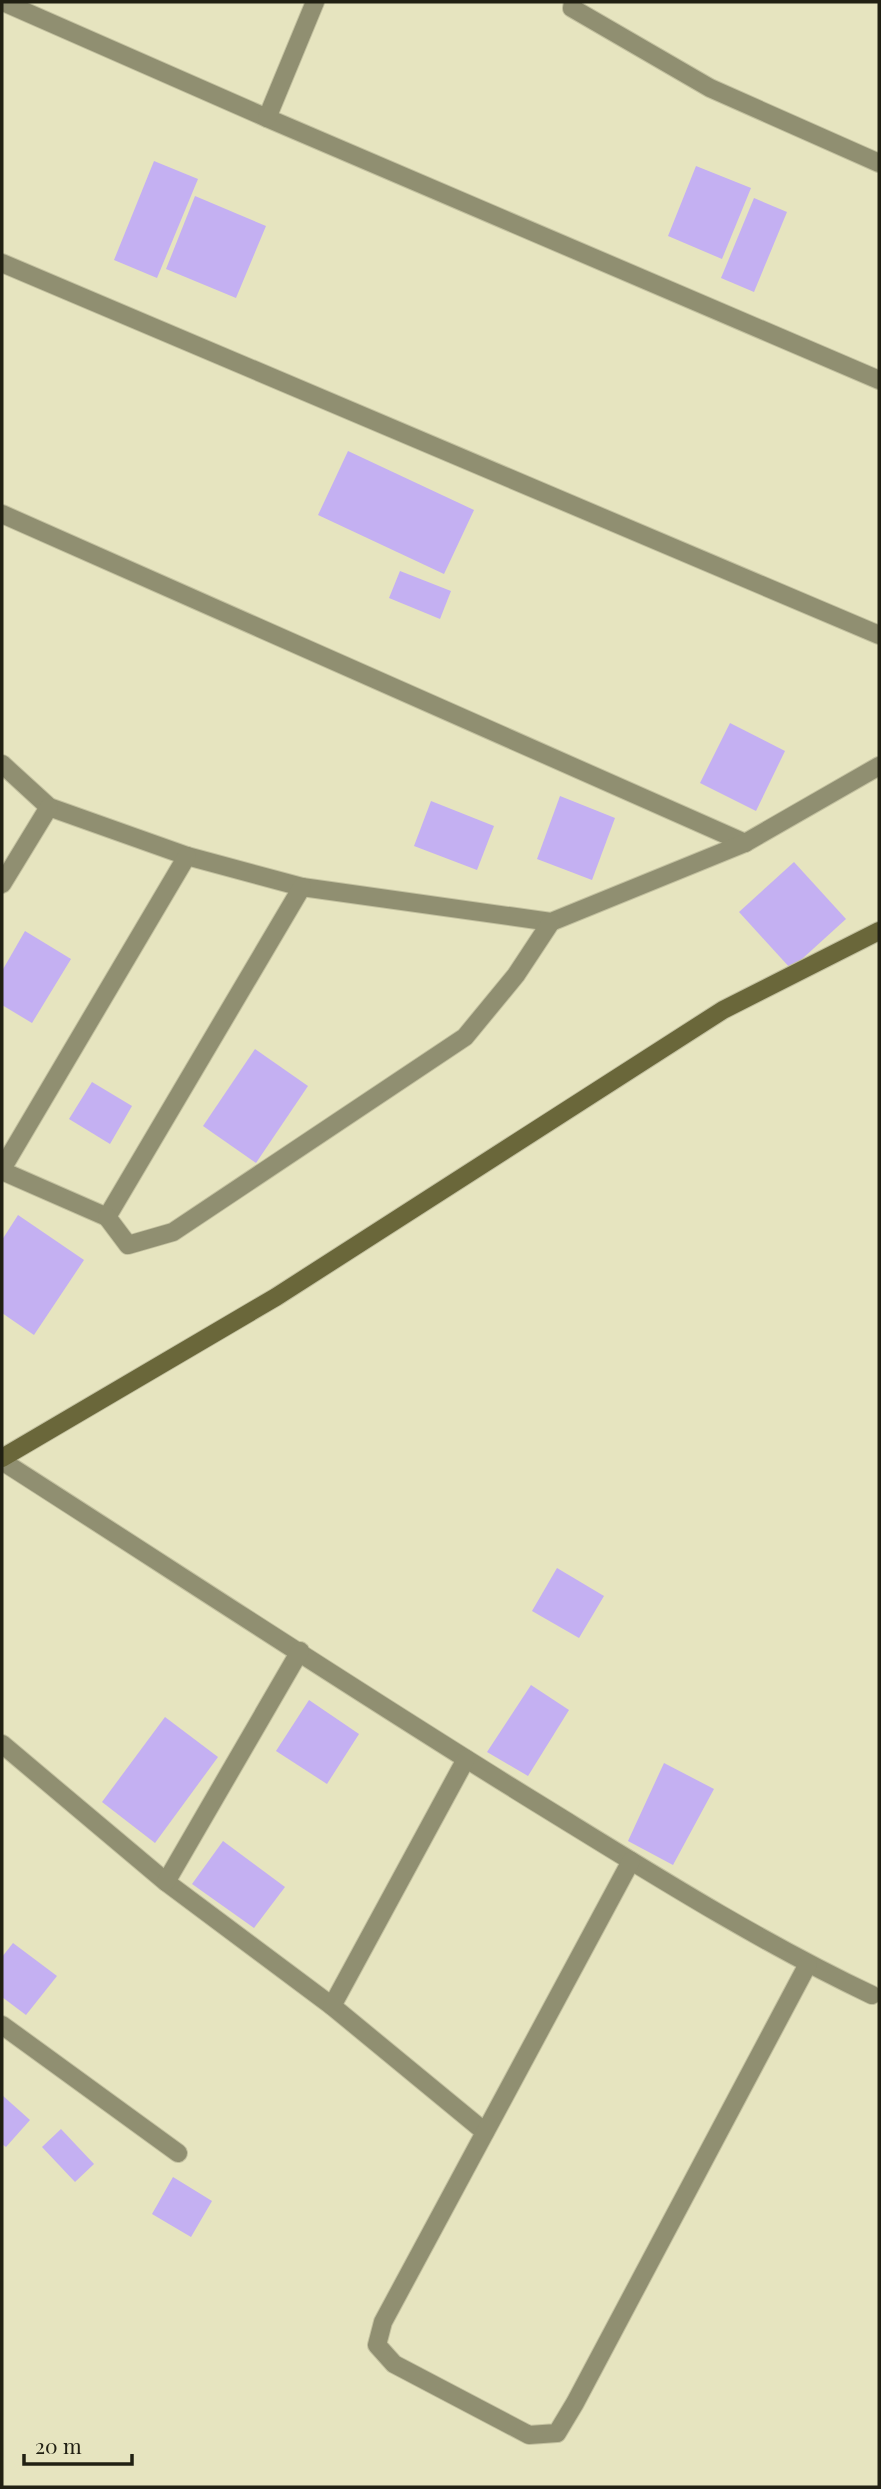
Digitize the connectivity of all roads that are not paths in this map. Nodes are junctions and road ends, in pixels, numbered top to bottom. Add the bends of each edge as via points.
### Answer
1 (3, 2) edge
2 (315, 2) edge
3 (573, 2) edge
4 (267, 118) junction
5 (879, 163) edge
6 (2, 263) edge
7 (879, 380) edge
8 (2, 514) edge
9 (879, 635) edge
10 (2, 764) edge
11 (879, 766) edge
12 (49, 807) junction
13 (745, 843) junction
14 (187, 856) junction
15 (2, 884) edge
16 (302, 887) junction
17 (551, 922) junction
18 (879, 931) edge
19 (2, 1170) edge
20 (107, 1217) junction
21 (2, 1460) edge
22 (299, 1651) junction
23 (2, 1744) edge
24 (466, 1759) junction
25 (631, 1861) junction
26 (166, 1882) junction
27 (808, 1964) junction
28 (872, 1995) dead end
29 (332, 2006) junction
30 (2, 2025) edge
31 (485, 2132) junction
32 (178, 2153) dead end

1 - 4 street
2 - 4 street
3 - 5 street via 572,8 710,88
4 - 7 street
6 - 9 street
8 - 13 street
10 - 12 street
11 - 13 street
12 - 14 street
12 - 15 street
13 - 17 street
14 - 16 street
14 - 19 street
16 - 17 street
16 - 20 street
17 - 20 street via 516,975 465,1037 173,1232 128,1245
18 - 21 street via 723,1010 276,1297
19 - 20 street
21 - 22 street
22 - 24 street
22 - 26 street
23 - 26 street
24 - 25 street
24 - 29 street
25 - 27 street
25 - 31 street
26 - 29 street
27 - 28 street
27 - 31 street via 556,2433 529,2435 394,2364 377,2345 383,2322
29 - 31 street
30 - 32 street

